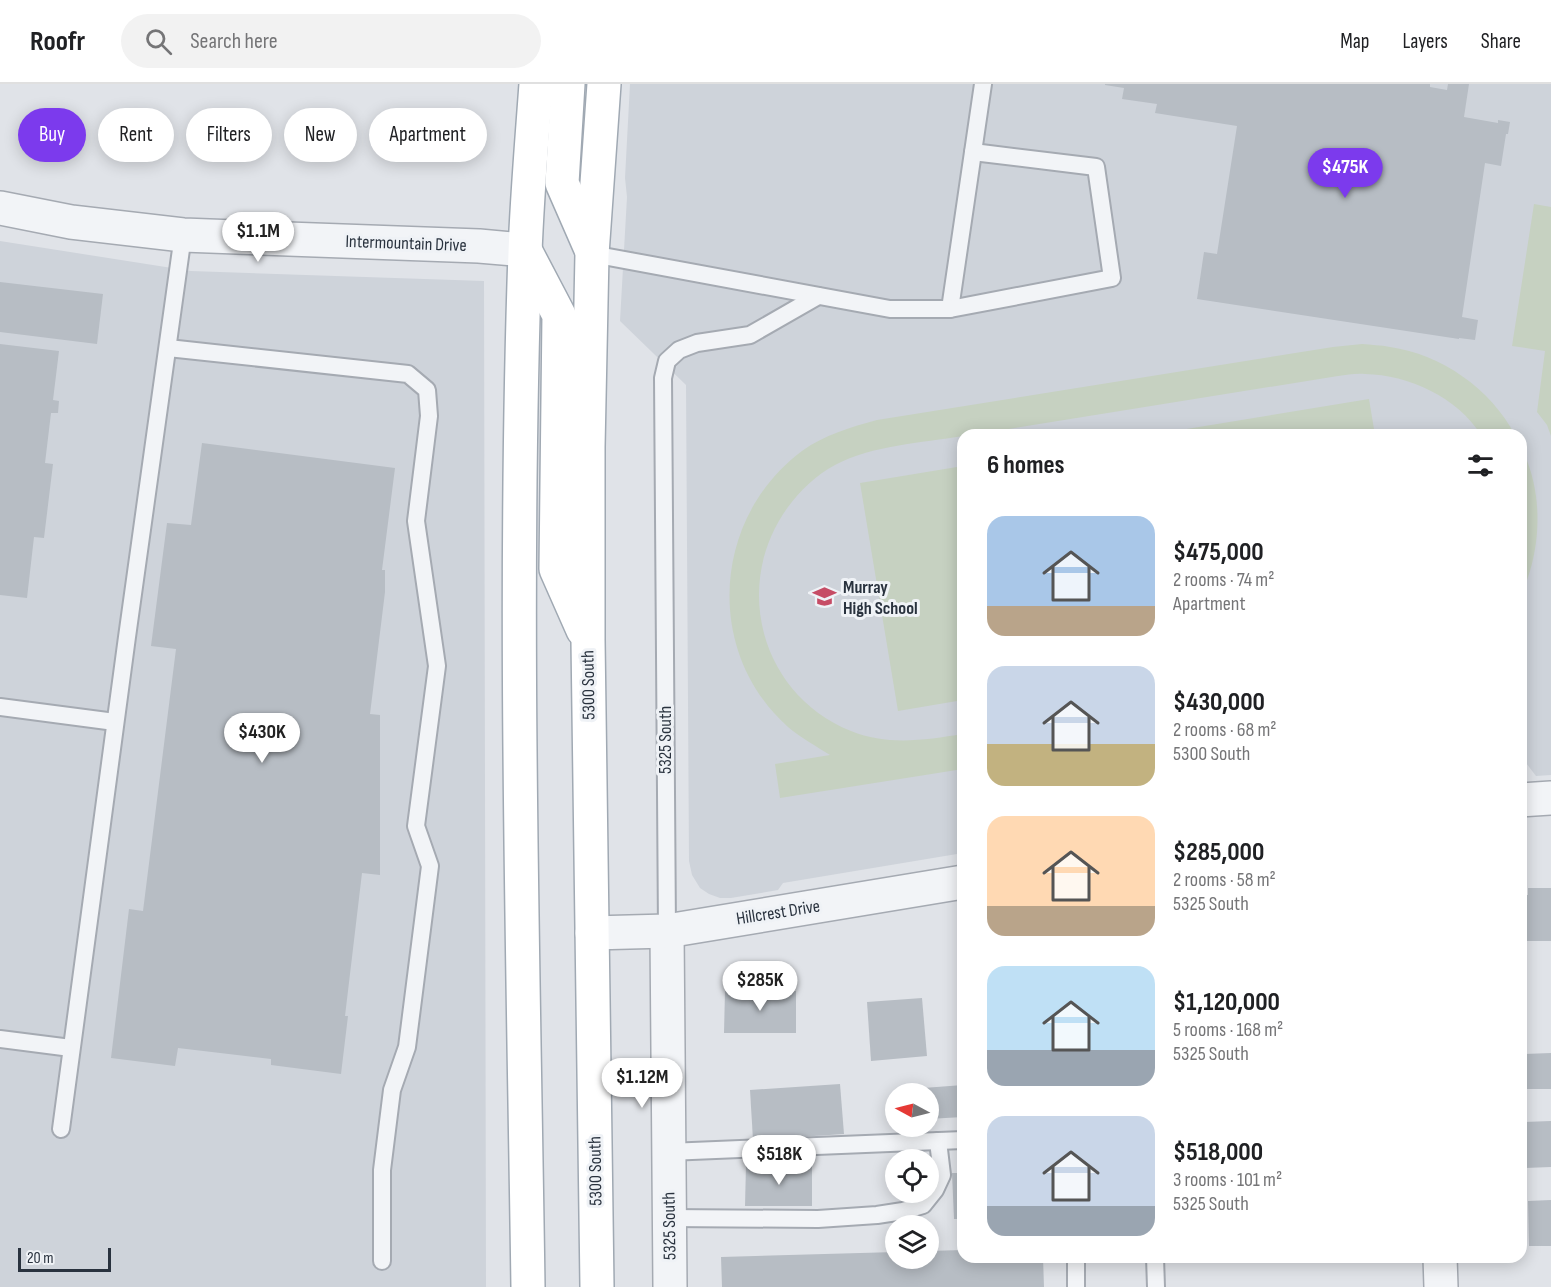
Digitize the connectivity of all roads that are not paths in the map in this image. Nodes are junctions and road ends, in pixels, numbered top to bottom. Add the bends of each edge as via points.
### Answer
1 (536, 84) edge
2 (568, 84) edge
3 (604, 84) edge
4 (983, 84) edge
5 (973, 152) junction
6 (0, 208) edge
7 (183, 235) junction
8 (525, 250) junction
9 (592, 254) junction
10 (818, 296) junction
11 (950, 309) junction
12 (168, 348) junction
13 (588, 640) junction
14 (0, 707) edge
15 (115, 722) junction
16 (1551, 798) edge
17 (1527, 800) edge
18 (957, 883) edge
19 (666, 931) junction
20 (592, 933) junction
21 (0, 1039) edge
22 (72, 1048) junction
23 (60, 1129) dead end
24 (957, 1140) edge
25 (938, 1141) junction
26 (668, 1152) junction
27 (669, 1218) junction
28 (382, 1261) dead end
29 (1076, 1263) edge
30 (1155, 1263) edge
31 (1440, 1263) edge
32 (528, 1287) edge
33 (597, 1287) edge
34 (670, 1287) edge
35 (1076, 1287) edge
36 (1156, 1287) edge
37 (1441, 1287) edge

1 - 8 main road
2 - 9 main road via 562,183
3 - 9 main road, 5300 South
4 - 5 lane
5 - 11 lane
5 - 11 lane via 1096,167 1112,278
6 - 7 street, Intermountain Drive via 71,222
7 - 8 street, Intermountain Drive
7 - 12 lane
8 - 13 main road via 559,315 556,569
8 - 32 main road via 520,692
9 - 10 lane
9 - 13 main road, 5300 South
10 - 11 lane via 890,309
10 - 19 lane, 5325 South via 750,335 697,343 679,350 668,362 663,378
12 - 15 lane
12 - 28 lane via 408,374 427,390 429,416 416,521 437,666 416,826 430,866 407,1047 392,1090 383,1159
13 - 20 main road, 5300 South
14 - 15 lane
15 - 22 lane
16 - 17 street
18 - 19 street, Hillcrest Drive
19 - 20 street, Hillcrest Drive
19 - 26 street, 5325 South
20 - 33 main road, 5300 South
21 - 22 lane
22 - 23 lane
24 - 25 lane
25 - 26 lane
25 - 27 lane via 942,1175 935,1190 923,1204 903,1211 818,1219
26 - 27 street, 5325 South
27 - 34 street, 5325 South
29 - 35 lane
30 - 36 lane
31 - 37 street

